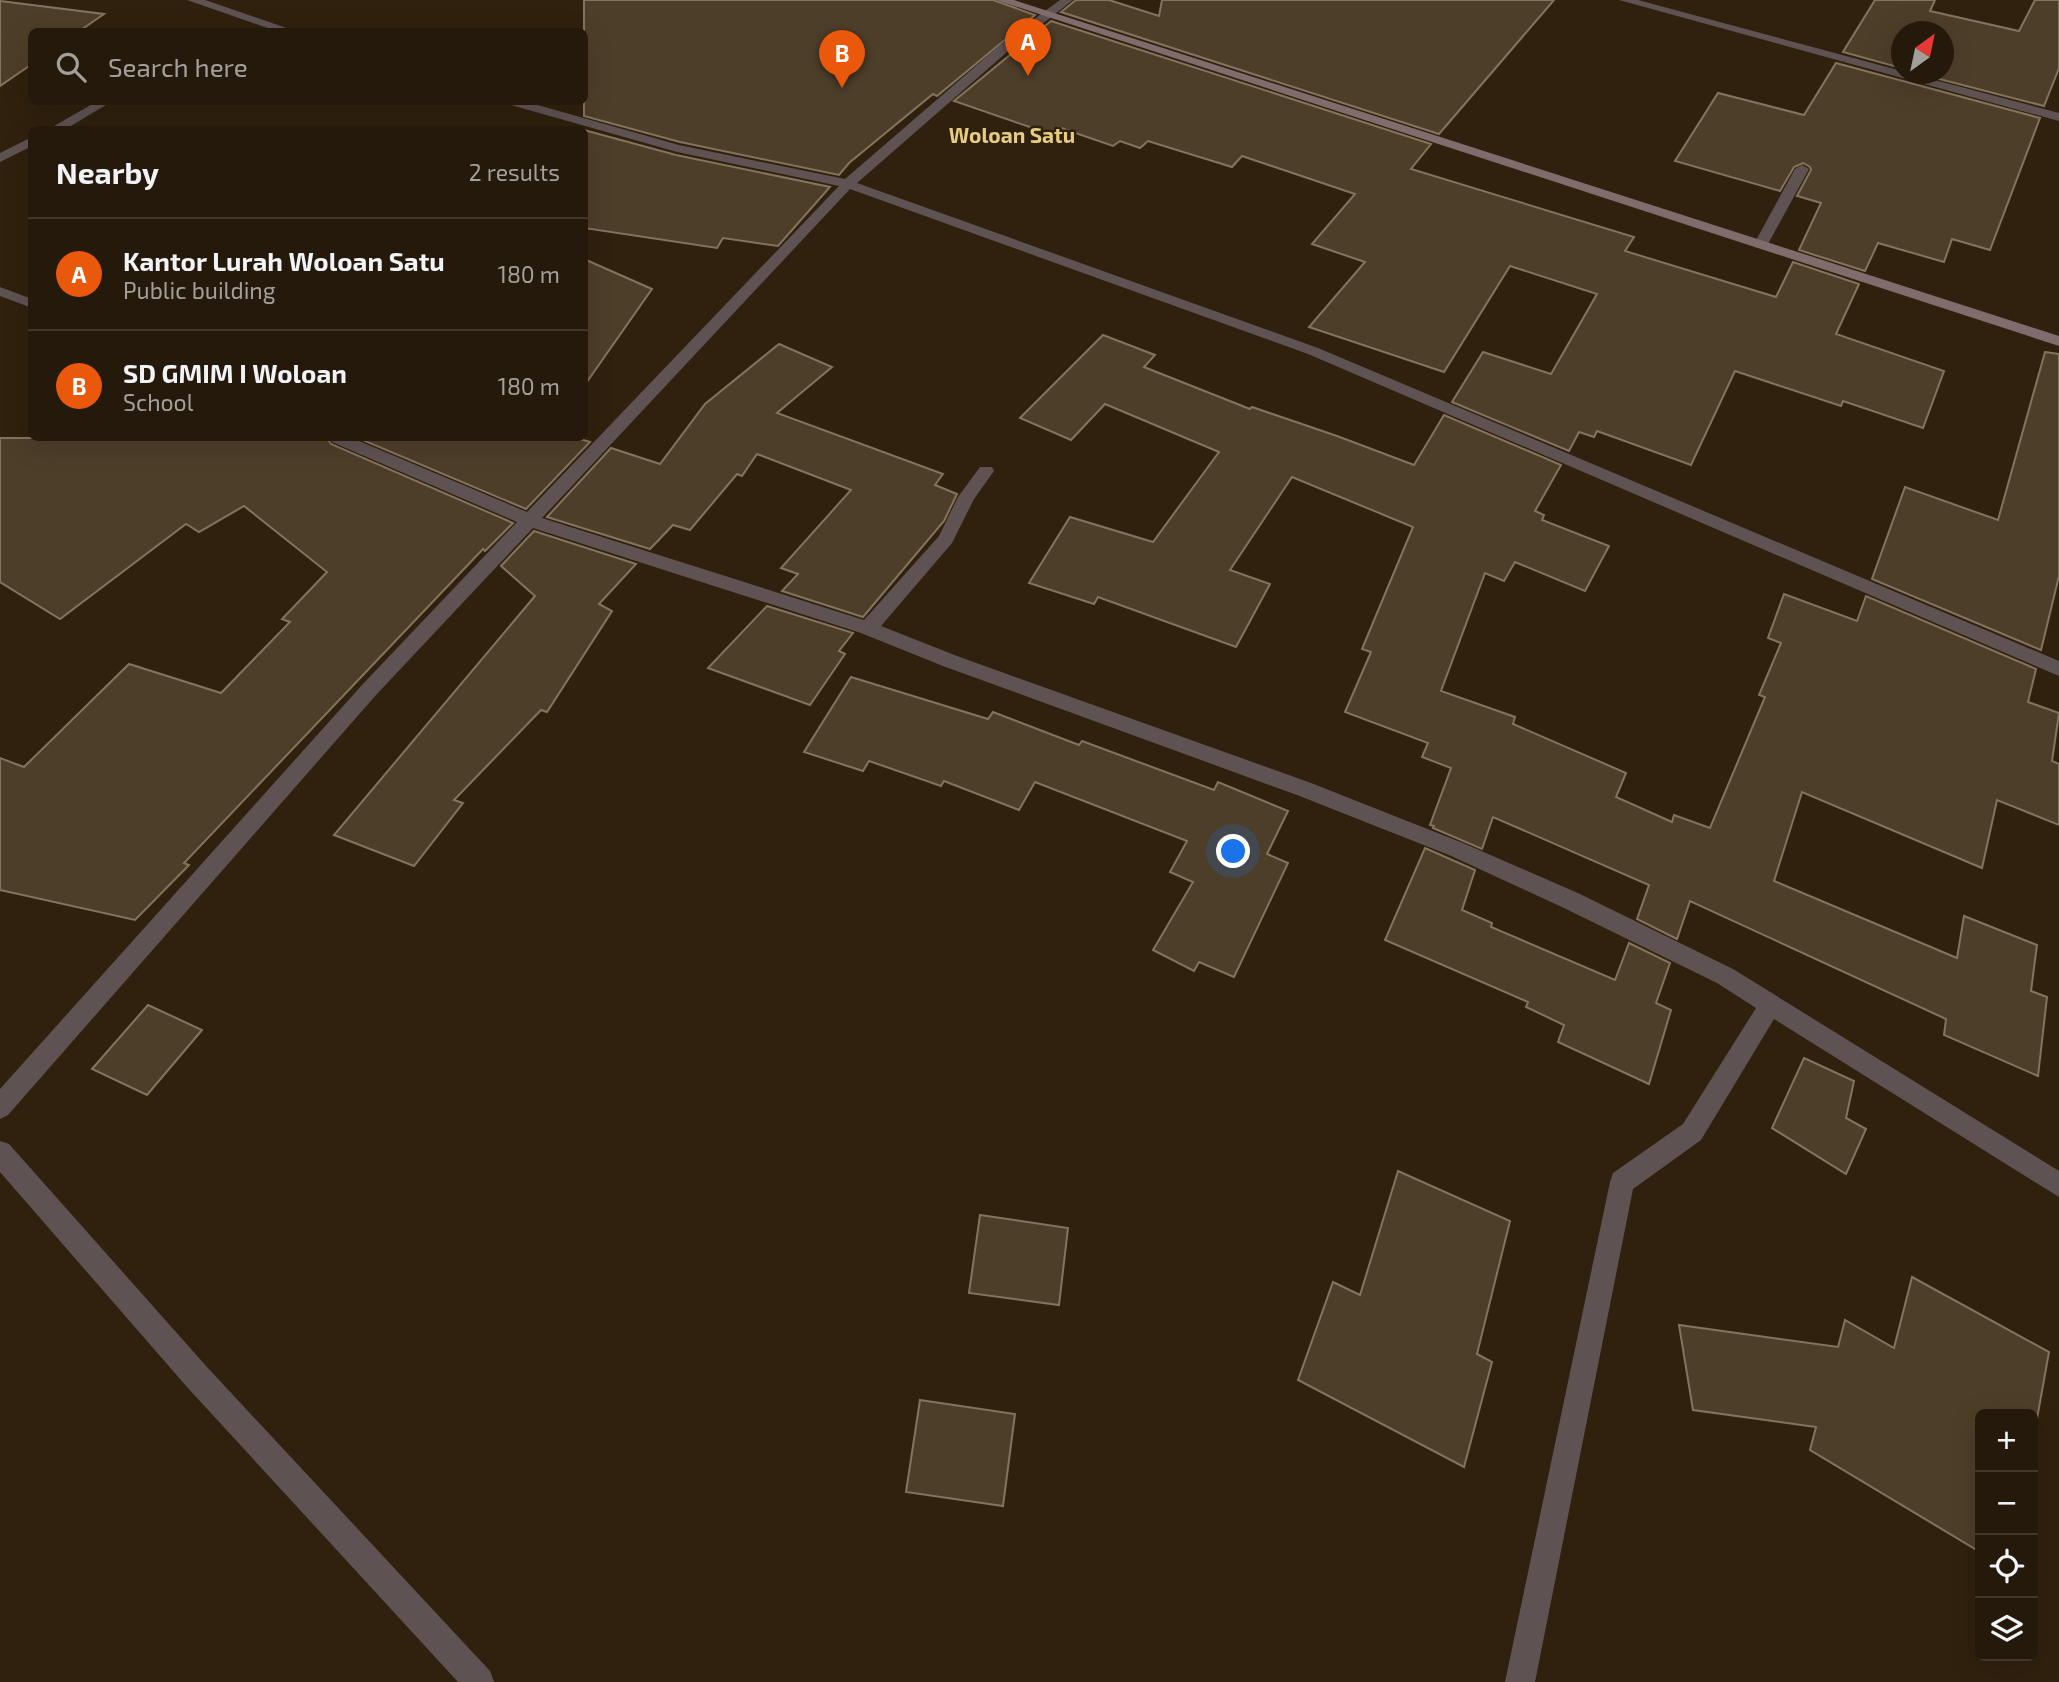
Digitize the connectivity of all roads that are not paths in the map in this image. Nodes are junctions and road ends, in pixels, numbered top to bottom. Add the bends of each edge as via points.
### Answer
1 (193, 0) edge
2 (1002, 0) edge
3 (1067, 0) edge
4 (1625, 0) edge
5 (1049, 13) junction
6 (256, 20) junction
7 (243, 28) edge
8 (280, 28) edge
9 (100, 105) edge
10 (526, 105) edge
11 (2059, 117) edge
12 (61, 126) edge
13 (28, 143) edge
14 (0, 158) edge
15 (1802, 169) dead end
16 (848, 184) junction
17 (1761, 244) junction
18 (0, 291) edge
19 (28, 302) edge
20 (2059, 341) edge
21 (345, 441) edge
22 (986, 471) dead end
23 (531, 521) junction
24 (868, 628) junction
25 (2059, 669) edge
26 (1771, 1004) junction
27 (0, 1107) edge
28 (0, 1153) edge
29 (2059, 1185) edge
30 (479, 1682) edge
31 (1520, 1682) edge

1 - 6 street
2 - 5 main road
3 - 5 street
4 - 11 street
5 - 16 street
5 - 17 main road
6 - 7 street
6 - 8 street
9 - 12 street
10 - 16 street via 677,148
13 - 14 street
15 - 17 street
16 - 23 street
16 - 25 street via 1312,351
17 - 20 main road
18 - 19 street
21 - 23 street
22 - 24 street via 946,539
23 - 24 street
23 - 27 street via 369,690
24 - 26 street via 1456,849 1713,970
26 - 29 street
26 - 31 street via 1692,1132 1622,1182
28 - 30 street via 197,1377

